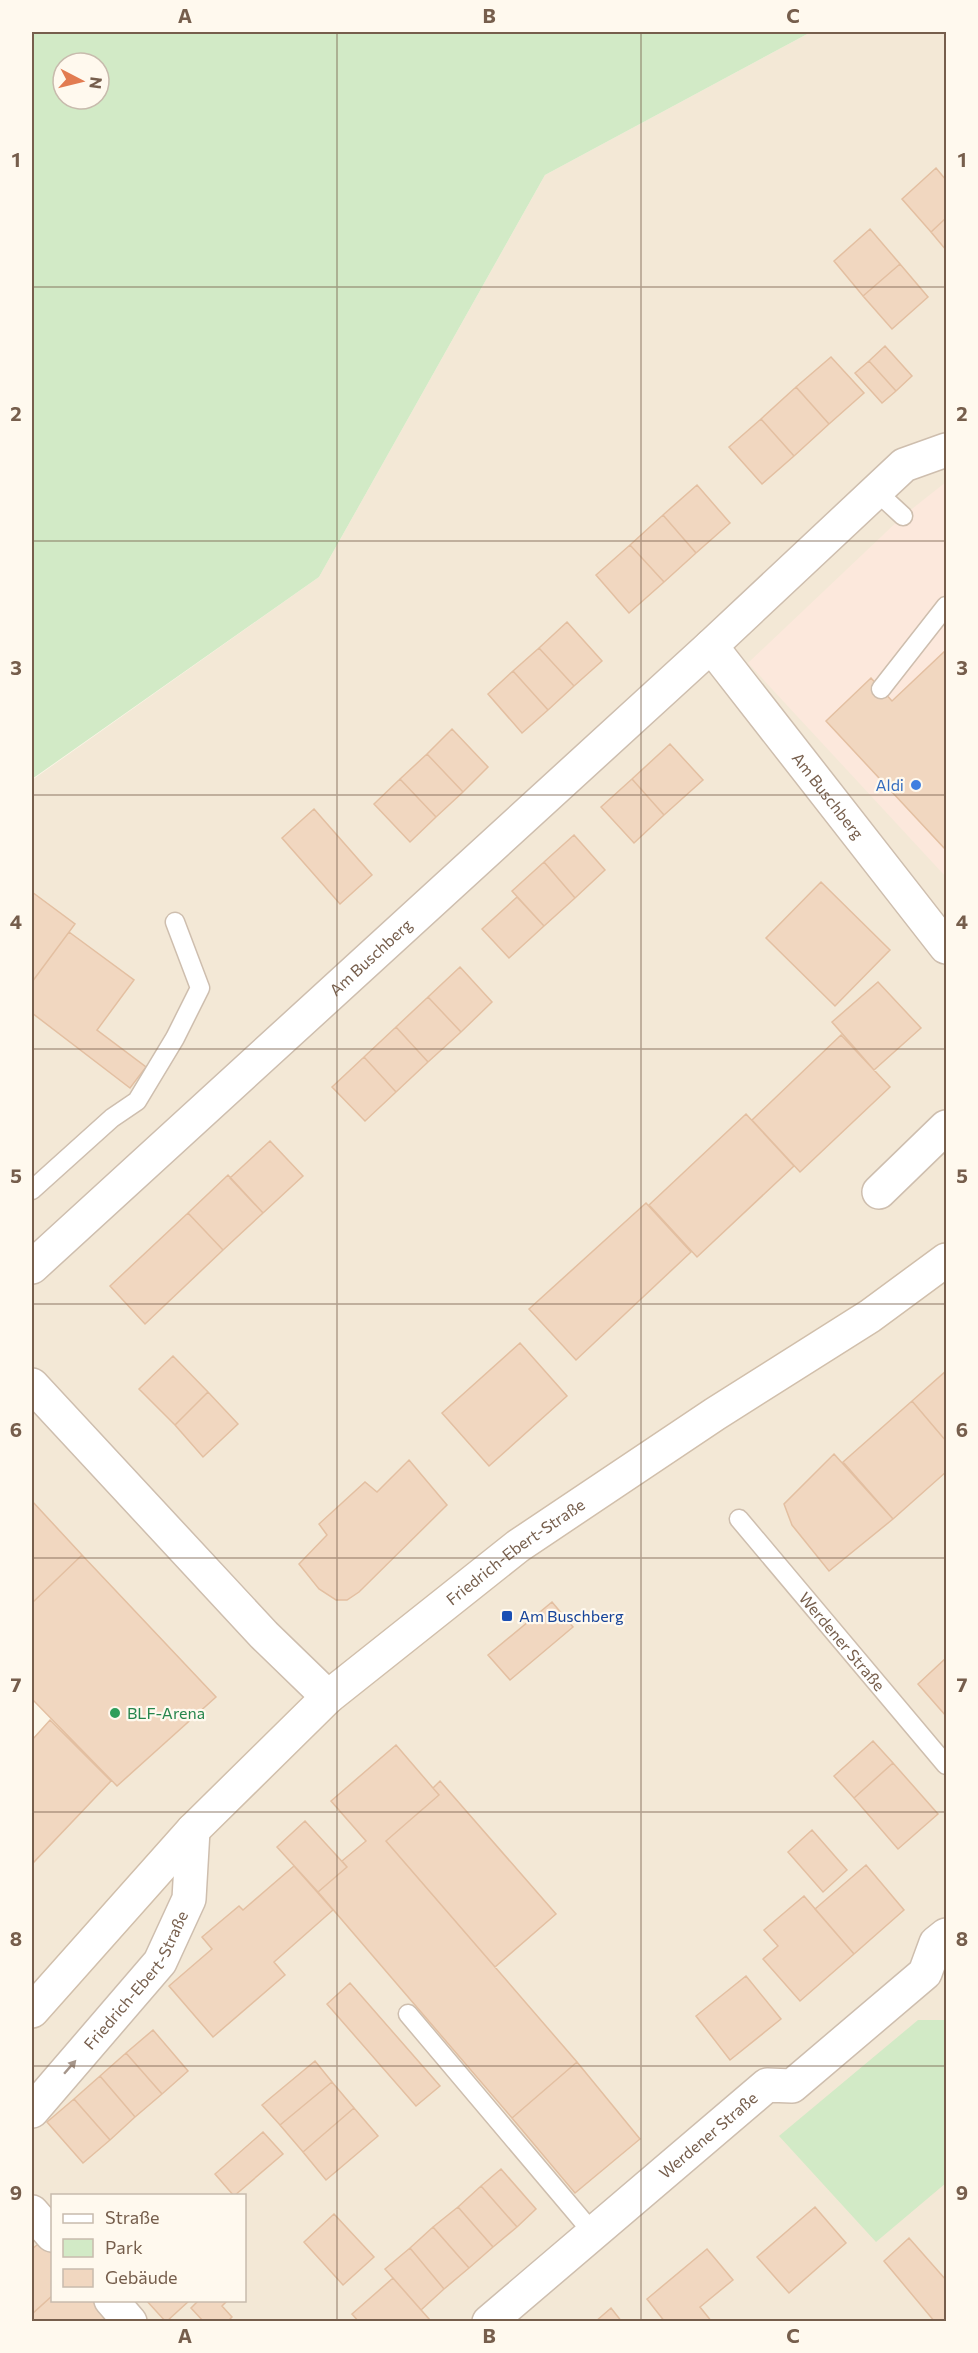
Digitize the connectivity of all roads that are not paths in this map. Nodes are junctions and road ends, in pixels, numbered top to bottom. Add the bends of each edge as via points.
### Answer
1 (946, 450) edge
2 (876, 491) junction
3 (903, 516) dead end
4 (946, 606) edge
5 (711, 646) junction
6 (881, 689) dead end
7 (175, 922) dead end
8 (946, 947) edge
9 (946, 1127) edge
10 (32, 1190) edge
11 (879, 1192) dead end
12 (946, 1260) edge
13 (32, 1264) edge
14 (946, 1278) edge
15 (870, 1316) junction
16 (32, 1385) edge
17 (739, 1519) dead end
18 (328, 1697) junction
19 (946, 1765) edge
20 (193, 1830) junction
21 (943, 1945) edge
22 (32, 2010) edge
23 (408, 2014) dead end
24 (32, 2111) edge
25 (32, 2212) edge
26 (593, 2233) junction
27 (51, 2234) edge
28 (112, 2302) edge
29 (130, 2322) edge
30 (489, 2322) edge

1 - 2 street, Am Buschberg via 904,465
2 - 3 lane
2 - 5 street, Am Buschberg
4 - 6 lane
5 - 8 street, Am Buschberg
5 - 13 street, Am Buschberg
7 - 10 lane via 200,988 175,1038 137,1101 112,1118
9 - 11 street
12 - 15 street, Friedrich-Ebert-Straße
14 - 15 street, Friedrich-Ebert-Straße
15 - 18 street, Friedrich-Ebert-Straße via 518,1546
16 - 18 street via 264,1635
17 - 19 lane, Werdener Straße
18 - 20 street, Friedrich-Ebert-Straße
20 - 22 street, Friedrich-Ebert-Straße
24 -> 20 street, Friedrich-Ebert-Straße via 160,1962 189,1899
21 - 26 street, Werdener Straße via 925,1973 792,2086 767,2085
23 - 26 lane
25 - 27 street
26 - 30 street, Werdener Straße
28 - 29 street

